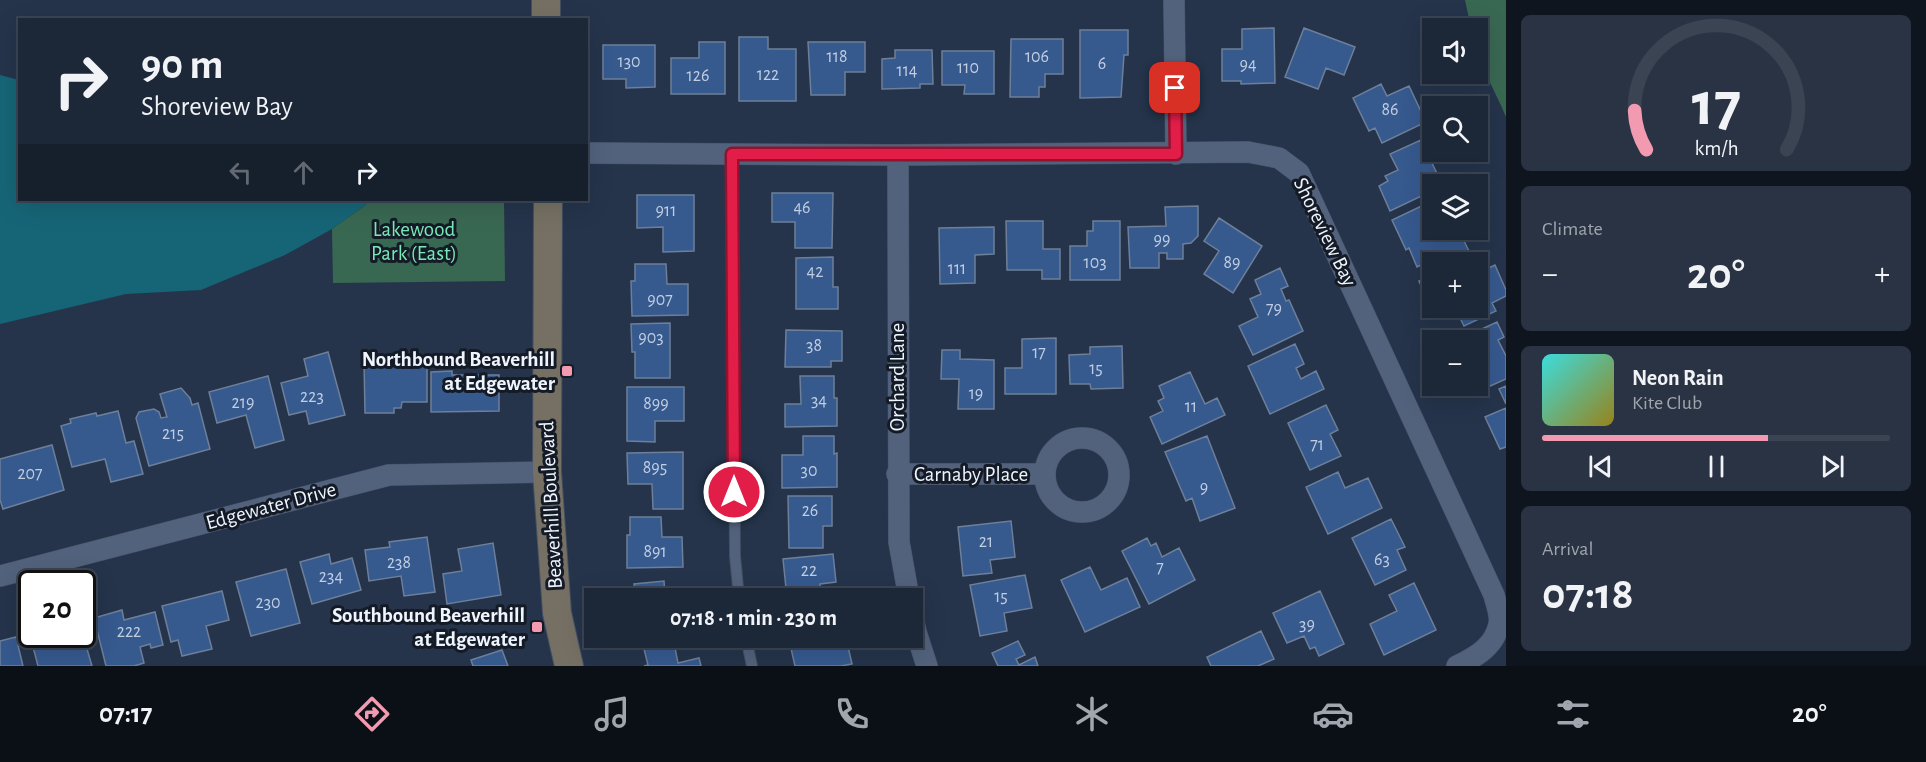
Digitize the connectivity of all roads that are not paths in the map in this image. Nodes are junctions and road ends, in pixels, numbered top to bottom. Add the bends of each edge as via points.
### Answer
1 (546, 0) edge
2 (1174, 0) edge
3 (546, 18) edge
4 (588, 153) edge
5 (732, 154) junction
6 (1176, 154) junction
7 (898, 155) junction
8 (548, 201) edge
9 (547, 472) junction
10 (897, 474) junction
11 (1044, 474) dead end
12 (0, 576) edge
13 (738, 588) edge
14 (907, 588) edge
15 (748, 648) edge
16 (921, 648) edge
17 (569, 666) edge
18 (752, 666) edge
19 (927, 666) edge
20 (1457, 666) edge

1 - 3 street
2 - 6 street
4 - 5 street, Shoreview Bay
5 - 7 street, Shoreview Bay
5 - 13 lane
6 - 7 street, Shoreview Bay
6 - 20 street, Shoreview Bay via 1248,152 1279,158 1299,173 1494,595 1500,622 1492,642
7 - 10 street, Orchard Lane
8 - 9 street, Beaverhill Boulevard
9 - 12 street, Edgewater Drive via 389,475
9 - 17 street, Beaverhill Boulevard via 557,613
10 - 11 street, Carnaby Place
10 - 14 street, Orchard Lane via 899,542
15 - 18 lane
16 - 19 street

